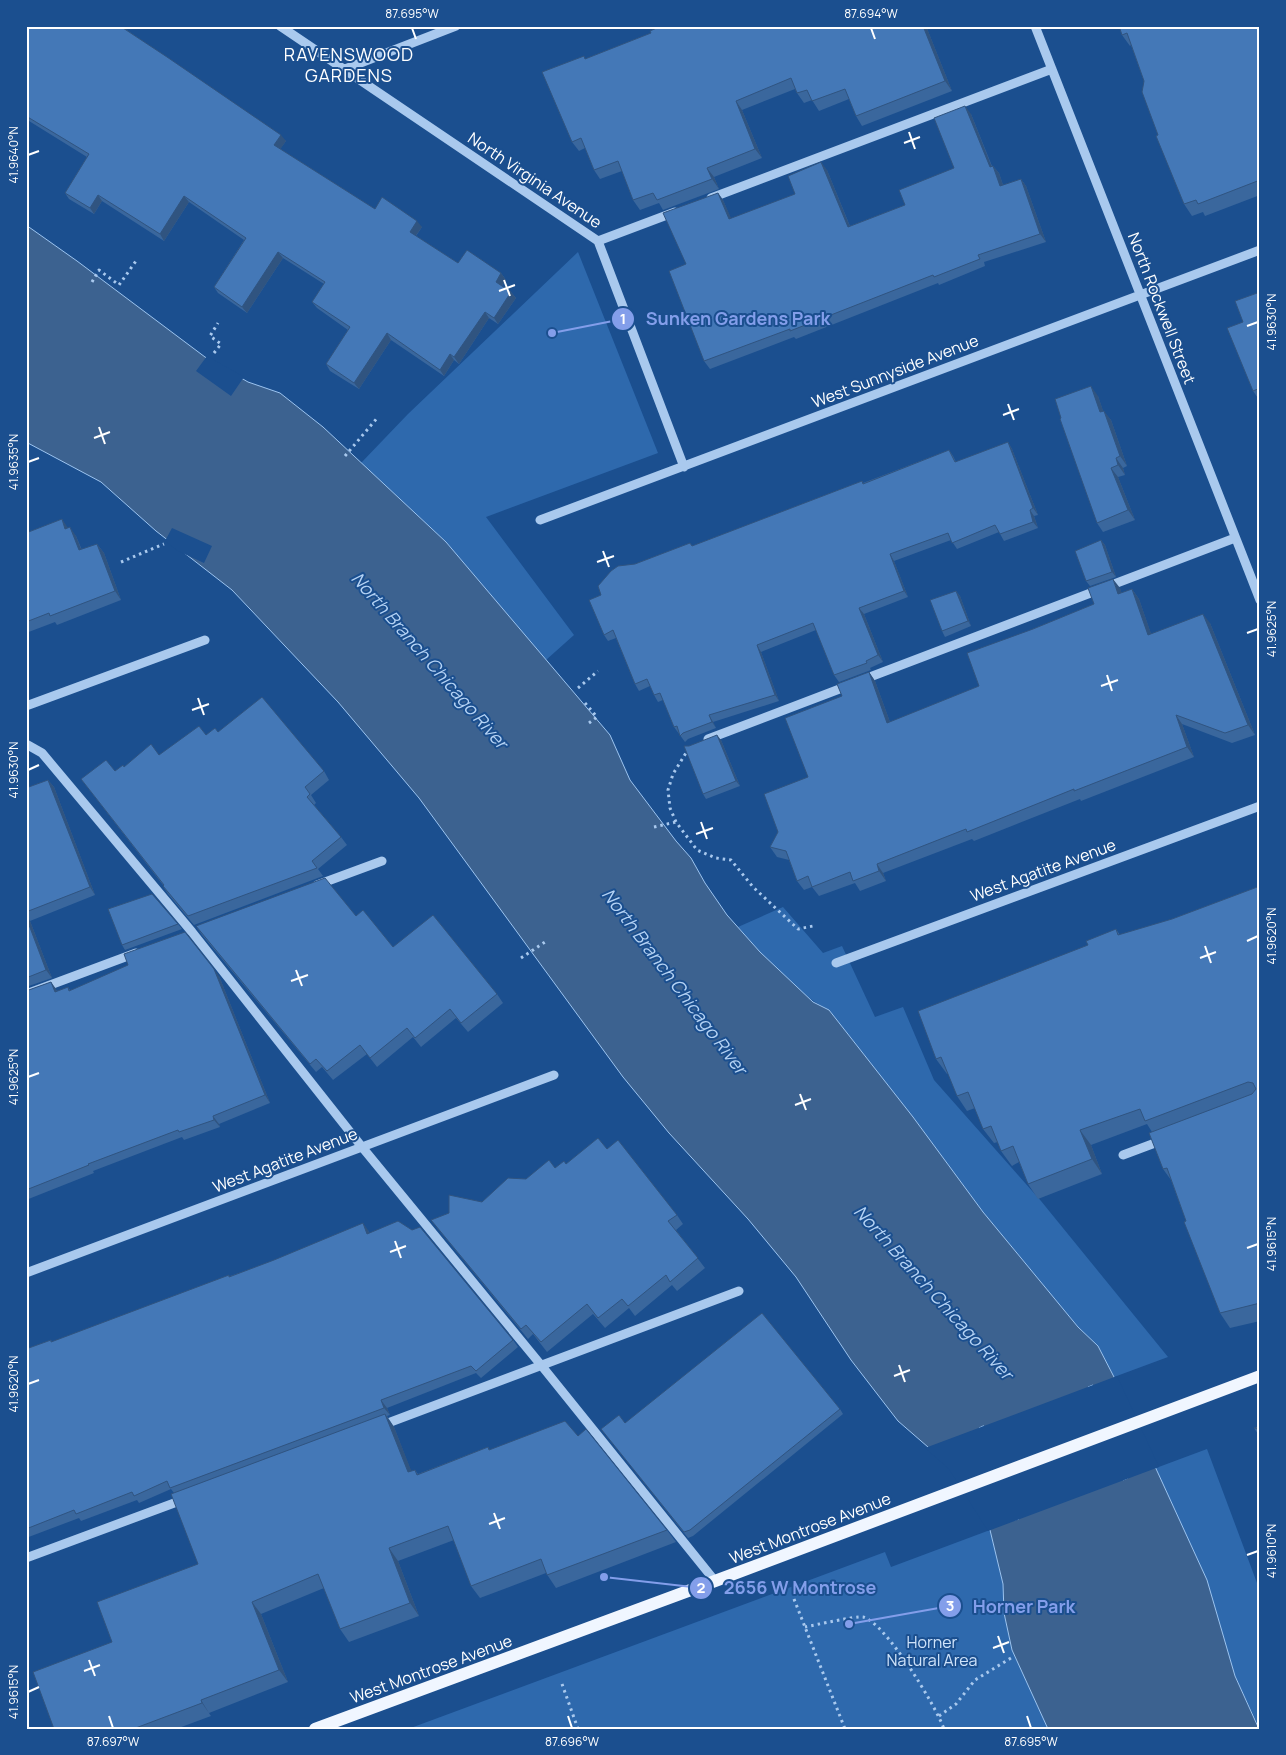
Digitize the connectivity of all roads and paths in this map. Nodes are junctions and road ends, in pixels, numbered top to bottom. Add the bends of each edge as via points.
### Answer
1 (280, 26) edge
2 (456, 26) edge
3 (1035, 26) edge
4 (344, 68) junction
5 (1052, 69) junction
6 (706, 200) edge
7 (688, 207) edge
8 (598, 241) junction
9 (1260, 250) edge
10 (136, 261) dead end
11 (92, 282) dead end
12 (1140, 295) junction
13 (218, 323) dead end
14 (214, 353) dead end
15 (378, 417) dead end
16 (345, 456) dead end
17 (684, 467) junction
18 (540, 520) dead end
19 (1236, 538) junction
20 (164, 544) dead end
21 (121, 562) dead end
22 (1260, 600) edge
23 (205, 640) dead end
24 (598, 671) dead end
25 (578, 688) dead end
26 (585, 703) dead end
27 (26, 706) edge
28 (589, 723) dead end
29 (26, 744) edge
30 (690, 745) joint
31 (1260, 806) edge
32 (676, 822) junction
33 (654, 827) dead end
34 (382, 861) dead end
35 (309, 888) edge
36 (813, 926) dead end
37 (196, 930) junction
38 (182, 935) edge
39 (548, 940) dead end
40 (146, 949) edge
41 (521, 958) dead end
42 (836, 963) dead end
43 (26, 994) edge
44 (554, 1075) dead end
45 (1169, 1137) edge
46 (362, 1147) junction
47 (1123, 1154) dead end
48 (26, 1273) edge
49 (739, 1291) dead end
50 (541, 1365) junction
51 (1260, 1376) edge
52 (375, 1428) edge
53 (190, 1497) edge
54 (26, 1558) edge
55 (715, 1581) junction
56 (794, 1599) dead end
57 (805, 1627) junction
58 (1011, 1658) dead end
59 (562, 1684) dead end
60 (939, 1716) junction
61 (316, 1729) edge
62 (578, 1729) edge
63 (844, 1729) edge
64 (944, 1729) edge

1 - 4 street, North Virginia Avenue
2 - 4 street
3 - 5 street, North Rockwell Street
4 - 8 street, North Virginia Avenue
5 - 6 street
5 - 12 street, North Rockwell Street
7 - 8 street
8 - 17 street, North Virginia Avenue
9 - 12 street, West Sunnyside Avenue
10 - 11 path via 119,285 99,270
12 - 17 street, West Sunnyside Avenue
12 - 19 street, North Rockwell Street
13 - 14 path via 210,336 221,344
15 - 16 path
17 - 18 street, West Sunnyside Avenue
19 - 22 street, North Rockwell Street
19 - 30 street
20 - 21 path
23 - 27 street
24 - 25 path
26 - 28 path via 597,716
29 - 37 street via 42,753
30 - 32 path via 673,774 668,790
31 - 42 street, West Agatite Avenue
32 - 33 path
32 - 36 path via 697,850 731,860 798,929
34 - 35 street
37 - 38 street
37 - 46 street
39 - 41 path
40 - 43 street
44 - 46 street, West Agatite Avenue
45 - 47 street
46 - 48 street, West Agatite Avenue
46 - 50 street
49 - 50 street
50 - 52 street
50 - 55 street
51 - 55 main road, West Montrose Avenue
53 - 54 street
55 - 61 main road, West Montrose Avenue
56 - 57 path
57 - 60 path via 862,1617 876,1624 901,1655
57 - 63 path
58 - 60 path via 975,1680 956,1704
59 - 62 path
60 - 64 path

